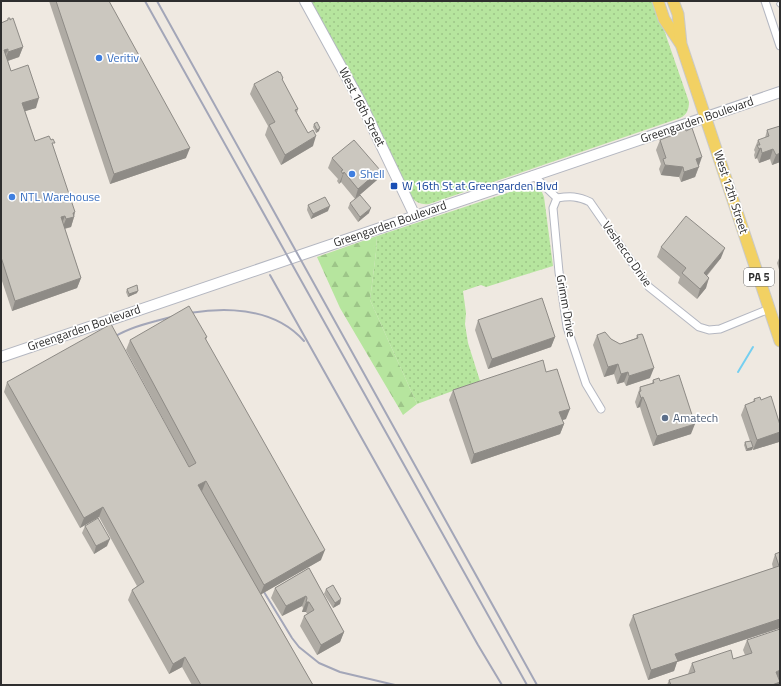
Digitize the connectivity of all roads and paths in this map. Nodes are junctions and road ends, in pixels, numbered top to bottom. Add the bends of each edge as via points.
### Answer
1 (305, 1) edge
2 (658, 1) edge
3 (673, 1) edge
4 (765, 1) edge
5 (681, 44) junction
6 (780, 46) edge
7 (780, 92) edge
8 (705, 117) junction
9 (533, 176) junction
10 (557, 198) junction
11 (415, 216) junction
12 (769, 310) junction
13 (780, 341) edge
14 (1, 357) edge
15 (602, 409) dead end

1 - 11 street, West 16th Street via 366,112
2 - 5 main road, West 12th Street / PA 5 via 664,19
3 - 5 main road, West 12th Street / PA 5 via 678,14
4 - 6 street
5 - 8 main road, West 12th Street / PA 5
7 - 8 street, Greengarden Boulevard
8 - 9 street, Greengarden Boulevard
8 - 12 main road, West 12th Street / PA 5
9 - 10 street
9 - 11 street, Greengarden Boulevard
10 - 12 street, Veshecco Drive via 572,196 590,202 648,287 699,327 709,330 720,329
10 - 15 street, Grimm Drive via 553,208 567,326 586,384
11 - 14 street, Greengarden Boulevard
12 - 13 main road, West 12th Street / PA 5

